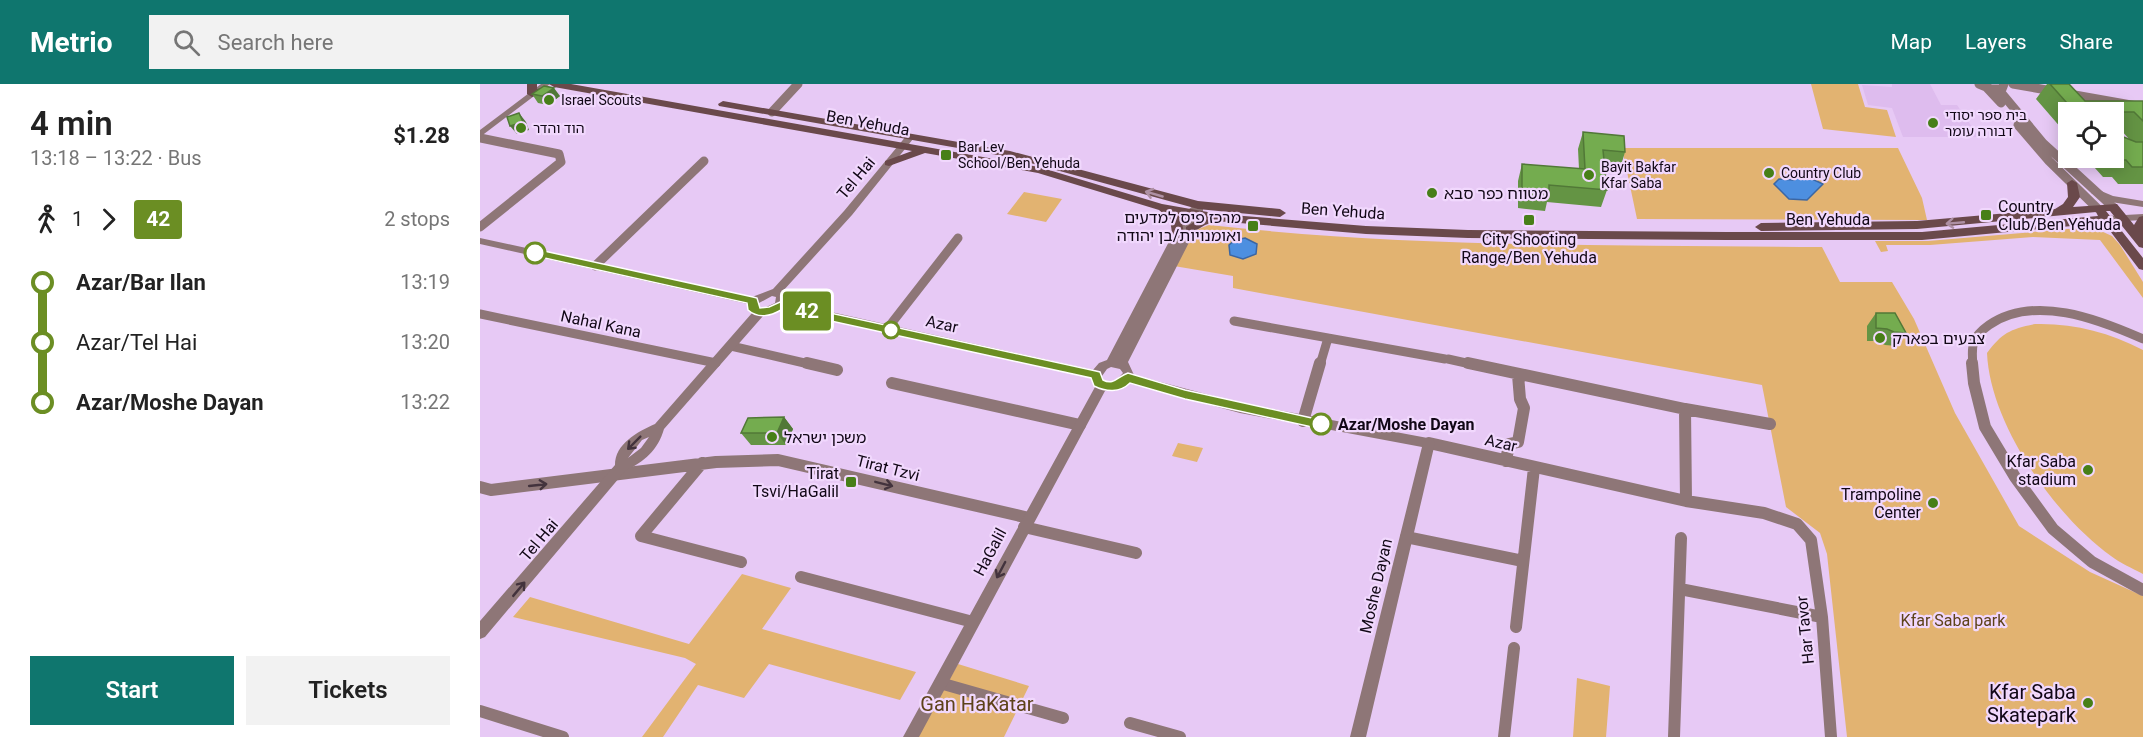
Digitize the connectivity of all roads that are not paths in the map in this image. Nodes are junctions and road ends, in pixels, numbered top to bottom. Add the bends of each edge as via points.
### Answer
1 (546, 84) edge
2 (609, 84) edge
3 (798, 84) edge
4 (2013, 84) edge
5 (558, 85) edge
6 (1983, 86) edge
7 (2002, 87) edge
8 (2059, 88) edge
9 (532, 89) edge
10 (2143, 107) edge
11 (772, 112) junction
12 (480, 136) edge
13 (878, 141) junction
14 (907, 141) junction
15 (927, 149) junction
16 (704, 161) dead end
17 (889, 163) junction
18 (2072, 183) junction
19 (2094, 191) junction
20 (2143, 205) edge
21 (1161, 207) junction
22 (2113, 207) junction
23 (2097, 208) junction
24 (1195, 211) junction
25 (2058, 212) junction
26 (1219, 218) junction
27 (2122, 218) junction
28 (2107, 219) junction
29 (2143, 219) edge
30 (2069, 222) junction
31 (480, 227) edge
32 (1190, 230) junction
33 (1178, 233) junction
34 (2121, 236) junction
35 (958, 238) dead end
36 (480, 241) edge
37 (2141, 241) edge
38 (595, 266) junction
39 (2143, 266) edge
40 (776, 292) junction
41 (753, 301) junction
42 (780, 305) junction
43 (760, 312) junction
44 (480, 314) edge
45 (1234, 321) dead end
46 (887, 329) junction
47 (1328, 338) junction
48 (2143, 339) edge
49 (731, 346) junction
50 (716, 363) junction
51 (1116, 363) junction
52 (837, 370) dead end
53 (1518, 375) junction
54 (1128, 378) junction
55 (1099, 380) junction
56 (892, 383) dead end
57 (1685, 409) junction
58 (1304, 421) junction
59 (1770, 424) dead end
60 (1080, 425) junction
61 (1429, 443) junction
62 (1506, 461) junction
63 (702, 463) junction
64 (1534, 468) junction
65 (618, 472) junction
66 (480, 487) edge
67 (1686, 501) junction
68 (1026, 523) junction
69 (1797, 524) joint
70 (1406, 537) junction
71 (1681, 538) dead end
72 (1136, 553) dead end
73 (1523, 561) junction
74 (741, 562) dead end
75 (801, 577) dead end
76 (1680, 589) junction
77 (2143, 590) edge
78 (1822, 617) junction
79 (973, 622) junction
80 (482, 627) edge
81 (1516, 627) dead end
82 (1514, 648) dead end
83 (940, 683) junction
84 (480, 711) edge
85 (1063, 718) dead end
86 (1130, 723) dead end
87 (563, 737) edge
88 (911, 737) edge
89 (1180, 737) edge
90 (1358, 737) edge
91 (1504, 737) edge
92 (1674, 737) edge
93 (1831, 737) edge

1 - 9 street
2 - 11 main road, Ben Yehuda
3 - 11 street
4 - 8 street
5 - 9 main road
5 - 13 main road, Ben Yehuda
6 - 7 street
6 - 18 street
7 - 19 street via 2043,143
8 - 10 street
9 - 12 street
11 - 14 main road, Ben Yehuda
12 - 31 street via 559,154 561,162
13 - 14 main road, Ben Yehuda
13 - 17 main road via 891,150
14 - 15 main road, Ben Yehuda
14 - 17 street, Tel Hai
24 -> 14 main road, Ben Yehuda via 1048,163
15 - 17 main road
15 - 21 main road, Ben Yehuda via 1039,170
16 - 38 street
17 - 40 street, Tel Hai
18 - 23 street
18 - 25 main road via 2074,197
19 - 20 street via 2111,199
19 - 22 street
20 - 22 street, Ben Yehuda
21 - 24 main road, Ben Yehuda
21 - 33 main road via 1175,218
22 - 23 main road, Ben Yehuda
22 - 27 main road
23 - 25 main road, Ben Yehuda
23 - 28 main road
25 -> 24 main road, Ben Yehuda via 1917,225 1722,227 1479,225
24 - 26 main road, Ben Yehuda
24 - 32 street
24 - 33 street
26 - 30 main road, Ben Yehuda via 1422,232 1714,236 1922,236
26 - 32 main road via 1201,222
27 - 28 street, Ben Yehuda
27 - 29 street, Ben Yehuda
27 - 37 main road
28 - 30 main road, Ben Yehuda
28 - 34 main road
29 - 37 main road via 2138,227
30 - 34 main road via 2097,225
32 - 51 street
33 - 51 street
34 - 39 main road
35 - 46 street
36 - 38 street
38 - 41 street
40 - 41 street via 765,293
40 - 42 street via 783,298
41 - 43 street via 752,307
42 - 43 street
42 - 46 street, Azar
43 - 49 street, Tel Hai
44 - 50 street, Nahal Kana
45 - 47 street
46 - 55 street, Azar
47 - 53 street
47 - 58 street
48 - 77 street via 2083,316 2035,312 1999,319 1983,329 1971,345 1974,383 1985,427 2015,477 2053,529 2092,562
49 - 50 street, Tel Hai
49 - 52 street
50 - 65 street, Tel Hai via 659,427 656,439 638,460
51 - 54 street via 1128,371
51 - 55 street via 1103,366
53 - 57 street
53 - 62 street via 1524,408 1518,442 1509,444
54 - 55 street via 1117,386
54 - 58 street, Azar
55 - 60 street, HaGalil
56 - 60 street
57 - 59 street
57 - 67 street
58 - 61 street, Azar
60 - 68 street, HaGalil
61 - 62 street, Azar
61 - 70 street, Moshe Dayan
62 - 64 street, Azar
63 - 65 street, Tirat Tzvi
63 -> 68 street, Tirat Tzvi via 757,459 803,464
63 - 74 street via 641,536
64 - 67 street, Azar
64 - 73 street
66 -> 65 street, Tirat Tzvi via 491,490
80 -> 65 street, Tel Hai
67 - 69 street, Azar via 1764,513
68 - 72 street, Tirat Tzvi
68 -> 79 street, HaGalil
69 - 78 street, Har Tavor via 1810,540
70 - 73 street
70 - 90 street, Moshe Dayan
71 - 76 street
73 - 81 street
75 - 79 street
76 - 78 street
76 - 92 street
78 - 93 street, Har Tavor
79 - 83 street, HaGalil
82 - 91 street
83 - 85 street
83 - 88 street, HaGalil
84 - 87 street
86 - 89 street

